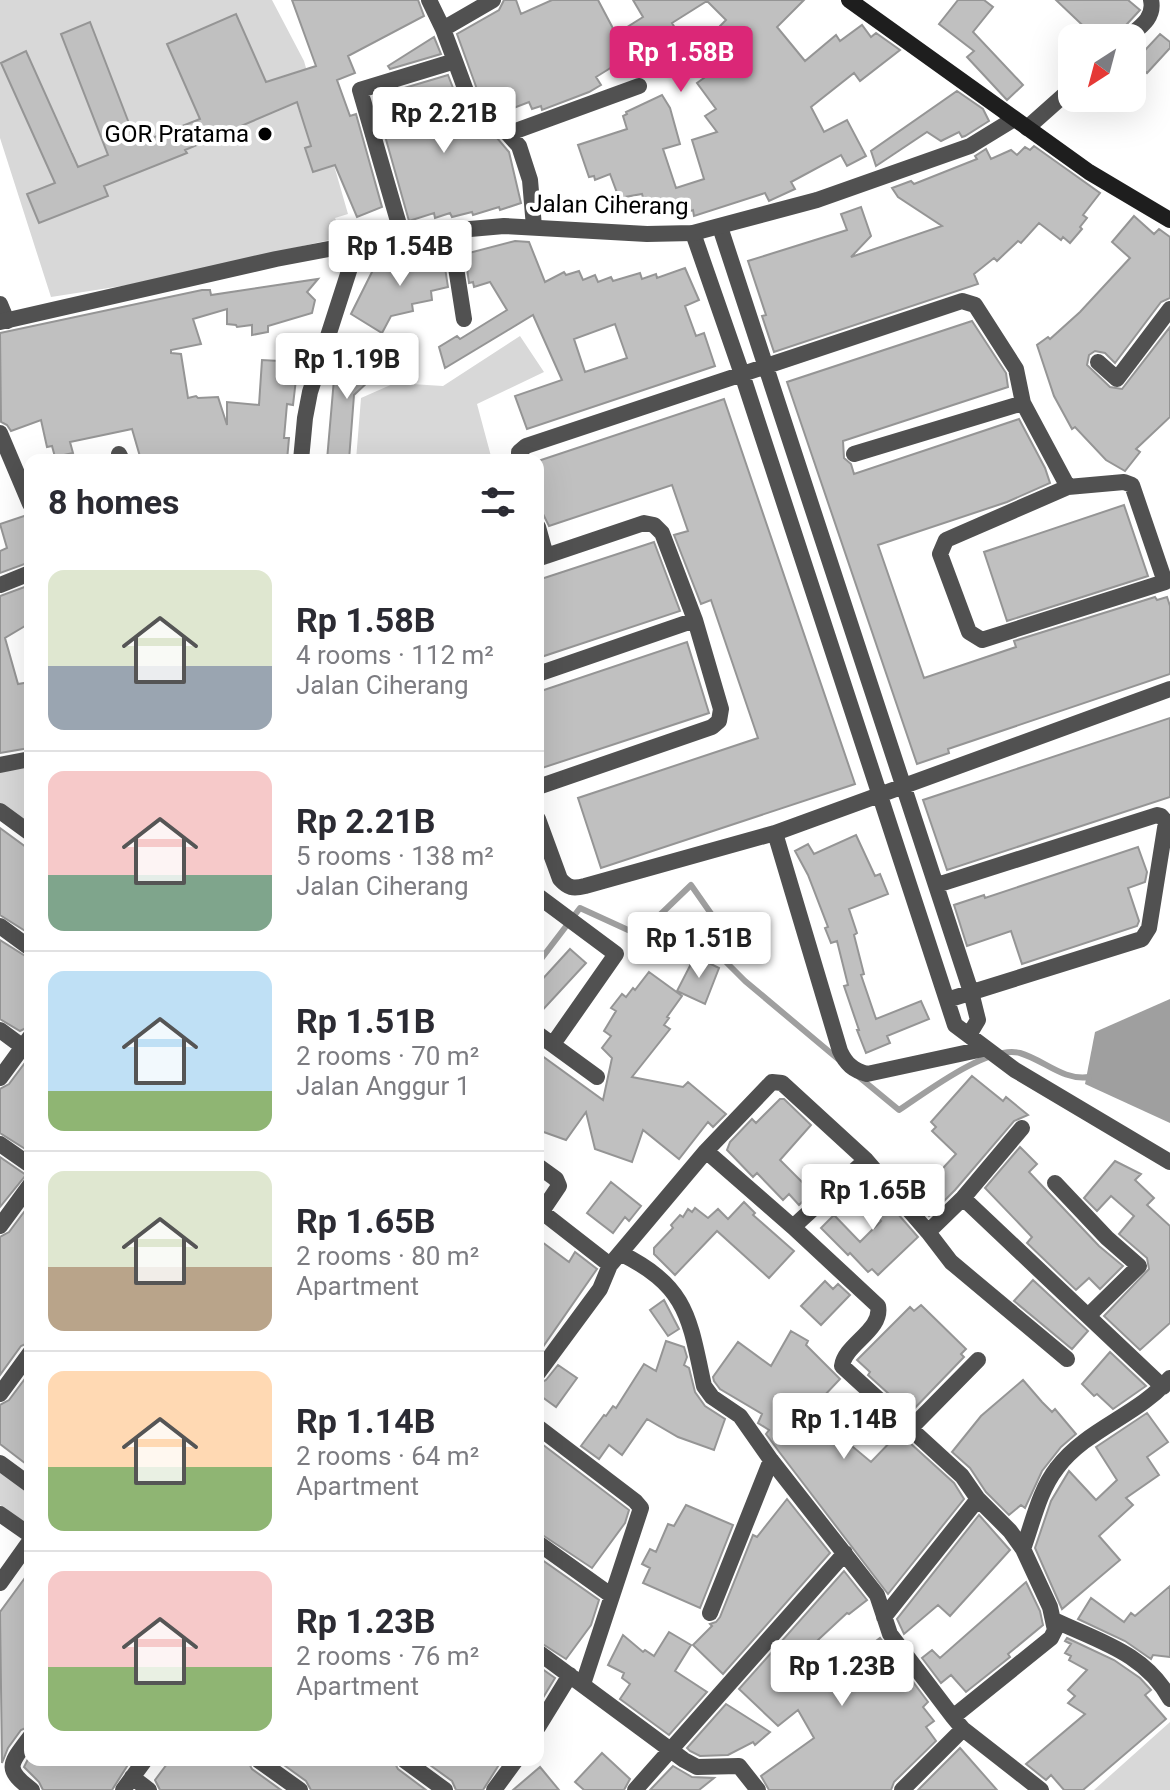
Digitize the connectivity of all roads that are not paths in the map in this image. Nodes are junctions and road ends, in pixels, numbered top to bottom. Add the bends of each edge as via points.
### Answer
1 (429, 0) edge
2 (493, 0) edge
3 (849, 0) edge
4 (1151, 0) edge
5 (1143, 24) edge
6 (443, 29) junction
7 (455, 61) junction
8 (639, 86) dead end
9 (1058, 98) edge
10 (1020, 124) junction
11 (510, 133) junction
12 (1170, 220) edge
13 (534, 227) junction
14 (720, 227) junction
15 (450, 229) junction
16 (693, 233) junction
17 (402, 235) junction
18 (358, 243) junction
19 (0, 304) edge
20 (1170, 309) edge
21 (464, 319) dead end
22 (4, 321) edge
23 (1098, 362) dead end
24 (766, 367) junction
25 (742, 374) junction
26 (1023, 403) junction
27 (0, 433) edge
28 (302, 454) edge
29 (519, 454) edge
30 (854, 454) dead end
31 (1068, 487) junction
32 (24, 490) edge
33 (544, 556) edge
34 (24, 575) edge
35 (1168, 581) edge
36 (0, 585) edge
37 (695, 620) junction
38 (544, 672) edge
39 (1170, 689) edge
40 (24, 760) edge
41 (0, 765) edge
42 (544, 785) edge
43 (903, 787) junction
44 (880, 795) junction
45 (0, 811) edge
46 (24, 829) edge
47 (775, 833) junction
48 (544, 835) edge
49 (937, 885) junction
50 (544, 900) edge
51 (0, 926) edge
52 (24, 944) edge
53 (971, 992) junction
54 (947, 1000) junction
55 (0, 1030) edge
56 (969, 1035) junction
57 (544, 1038) edge
58 (24, 1041) edge
59 (553, 1044) junction
60 (24, 1045) edge
61 (985, 1050) junction
62 (596, 1076) dead end
63 (0, 1078) edge
64 (1022, 1128) dead end
65 (0, 1144) edge
66 (706, 1151) junction
67 (866, 1160) junction
68 (24, 1161) edge
69 (1170, 1162) edge
70 (544, 1170) edge
71 (1055, 1183) dead end
72 (24, 1193) edge
73 (963, 1198) junction
74 (544, 1208) edge
75 (544, 1216) edge
76 (0, 1226) edge
77 (793, 1227) junction
78 (928, 1232) junction
79 (615, 1259) junction
80 (1088, 1316) junction
81 (1067, 1359) dead end
82 (978, 1360) dead end
83 (24, 1361) edge
84 (544, 1365) edge
85 (1166, 1382) edge
86 (0, 1394) edge
87 (910, 1429) junction
88 (544, 1432) edge
89 (771, 1460) junction
90 (0, 1463) edge
91 (24, 1481) edge
92 (978, 1499) junction
93 (0, 1514) edge
94 (24, 1533) edge
95 (24, 1547) edge
96 (544, 1547) edge
97 (1023, 1549) junction
98 (845, 1553) junction
99 (0, 1583) edge
100 (612, 1596) junction
101 (710, 1613) dead end
102 (884, 1617) junction
103 (1054, 1620) junction
104 (544, 1656) edge
105 (576, 1680) junction
106 (1170, 1699) edge
107 (544, 1720) edge
108 (958, 1723) junction
109 (24, 1745) edge
110 (670, 1750) junction
111 (141, 1766) edge
112 (266, 1766) edge
113 (412, 1766) edge
114 (512, 1766) edge
115 (128, 1784) edge
116 (32, 1790) edge
117 (149, 1790) edge
118 (300, 1790) edge
119 (445, 1790) edge
120 (494, 1790) edge
121 (635, 1790) edge
122 (758, 1790) edge
123 (902, 1790) edge
124 (1041, 1790) edge

1 - 6 street
2 - 6 street
3 - 10 main road
4 - 5 street via 1153,11
6 - 7 street
7 - 11 street via 469,99
7 - 17 street via 360,90
8 - 11 street
9 - 10 street, Jalan Ciherang
10 - 12 main road
10 - 14 street, Jalan Ciherang via 817,200
11 - 13 street via 526,160
13 - 15 street, Jalan Ciherang
13 - 16 street, Jalan Ciherang
14 - 16 street, Jalan Ciherang
14 - 24 street
15 - 17 street, Jalan Ciherang
15 - 21 street
16 - 25 street
17 - 18 street, Jalan Ciherang
18 - 22 street, Jalan Ciherang
18 - 28 street via 310,392
19 - 22 street
20 - 23 street via 1117,379
24 - 25 street
24 - 26 street via 962,301 975,305 1016,369
24 - 43 street
25 - 29 street via 526,446
25 - 44 street
26 - 30 street
26 - 31 street
27 - 32 street
31 - 35 street via 1132,485
31 - 35 street via 942,545 940,554 969,632 982,640
33 - 37 street via 644,523 654,525 662,533
34 - 36 street
37 - 38 street
37 - 42 street via 721,709 719,721
39 - 43 street
40 - 41 street
43 - 44 street
43 - 49 street
44 - 47 street
44 - 54 street
45 - 46 street
47 - 48 street via 574,889 560,879
47 - 61 street via 846,1063 867,1074
49 - 53 street
49 - 53 street via 1157,815 1166,822 1149,928 1142,939
50 - 59 street via 614,950 616,958
51 - 52 street
53 - 54 street
53 - 56 street via 978,1020
54 - 56 street via 955,1025
55 - 58 street
56 - 61 street
57 - 59 street
59 - 62 street
60 - 63 street
61 - 69 street
64 - 73 street
65 - 68 street
66 - 67 street via 777,1080
66 - 77 street
66 - 79 street
67 - 77 street
67 - 78 street
70 - 74 street via 559,1186
71 - 80 street via 1139,1266
72 - 76 street
73 - 78 street
73 - 80 street
75 - 79 street
77 - 87 street via 878,1306 877,1318 842,1366
78 - 81 street via 951,1262
79 - 84 street via 600,1289
79 - 89 street via 659,1275 674,1293 691,1326 704,1386 740,1416
80 - 85 street
82 - 87 street
83 - 86 street
85 - 97 street via 1067,1456 1046,1483
87 - 92 street via 962,1476
88 - 100 street via 641,1508
89 - 98 street
89 - 101 street
90 - 91 street
92 - 97 street
92 - 102 street
93 - 94 street
95 - 99 street
96 - 100 street
97 - 103 street
98 - 102 street via 877,1595
98 - 110 street
100 - 105 street
102 - 108 street via 895,1643
103 - 106 street via 1143,1664
103 - 108 street via 1055,1630 1045,1644
104 - 105 street
105 - 107 street
105 - 110 street
108 - 123 street
108 - 124 street
109 - 116 street via 11,1768 14,1777
110 - 121 street
110 - 122 street via 697,1767 739,1766
111 - 115 street
112 - 118 street
113 - 119 street
114 - 120 street
115 - 117 street

